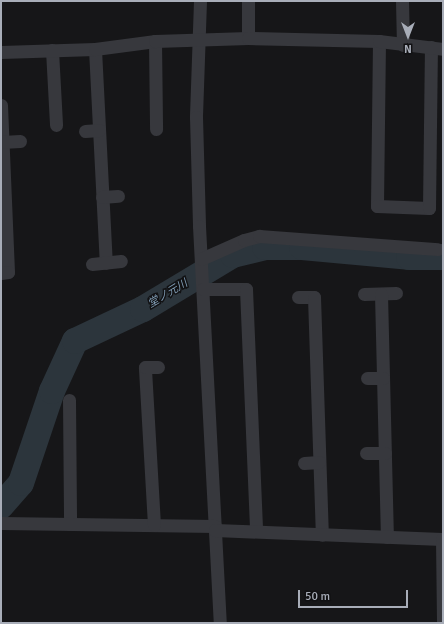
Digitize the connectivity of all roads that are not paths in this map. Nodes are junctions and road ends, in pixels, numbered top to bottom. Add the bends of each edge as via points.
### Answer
1 (200, 1) edge
2 (248, 1) edge
3 (402, 1) edge
4 (248, 38) junction
5 (198, 40) junction
6 (379, 41) junction
7 (154, 42) junction
8 (403, 45) junction
9 (437, 48) edge
10 (95, 49) junction
11 (52, 50) junction
12 (1, 52) edge
13 (1, 105) edge
14 (56, 125) dead end
15 (156, 129) dead end
16 (85, 130) dead end
17 (99, 130) junction
18 (20, 141) dead end
19 (2, 142) junction
20 (118, 196) dead end
21 (102, 198) junction
22 (438, 249) dead end
23 (201, 259) junction
24 (121, 261) dead end
25 (106, 263) junction
26 (92, 264) dead end
27 (1, 273) edge
28 (203, 289) junction
29 (396, 293) dead end
30 (364, 294) dead end
31 (381, 294) junction
32 (298, 296) dead end
33 (158, 367) dead end
34 (367, 378) dead end
35 (383, 378) junction
36 (69, 400) dead end
37 (366, 453) dead end
38 (385, 453) junction
39 (319, 462) junction
40 (304, 463) dead end
41 (1, 523) edge
42 (70, 524) junction
43 (154, 525) junction
44 (215, 528) junction
45 (256, 531) junction
46 (322, 535) junction
47 (387, 537) junction
48 (220, 623) edge
49 (443, 623) edge

1 - 5 street
2 - 4 street
3 - 8 street
4 - 5 street
4 - 6 street
5 - 7 street
5 - 23 street via 196,117
6 - 8 street
6 - 9 street via 377,206 429,208
7 - 10 street
7 - 15 street
8 - 9 street
10 - 11 street
10 - 17 street
11 - 12 street
11 - 14 street
13 - 19 street
16 - 17 street
17 - 21 street
18 - 19 street
19 - 27 street via 8,272
20 - 21 street
21 - 25 street
22 - 23 street via 259,236
23 - 28 street
24 - 25 street
25 - 26 street
28 - 44 street
28 - 45 street via 246,289
29 - 31 street
30 - 31 street
31 - 35 street
32 - 39 street via 314,296 311,376
33 - 43 street via 145,367
34 - 35 street
35 - 38 street
36 - 42 street
37 - 38 street
38 - 47 street
39 - 40 street
39 - 46 street
41 - 42 street
42 - 43 street
43 - 44 street
44 - 45 street
44 - 48 street
45 - 46 street
46 - 47 street
47 - 49 street via 442,539

